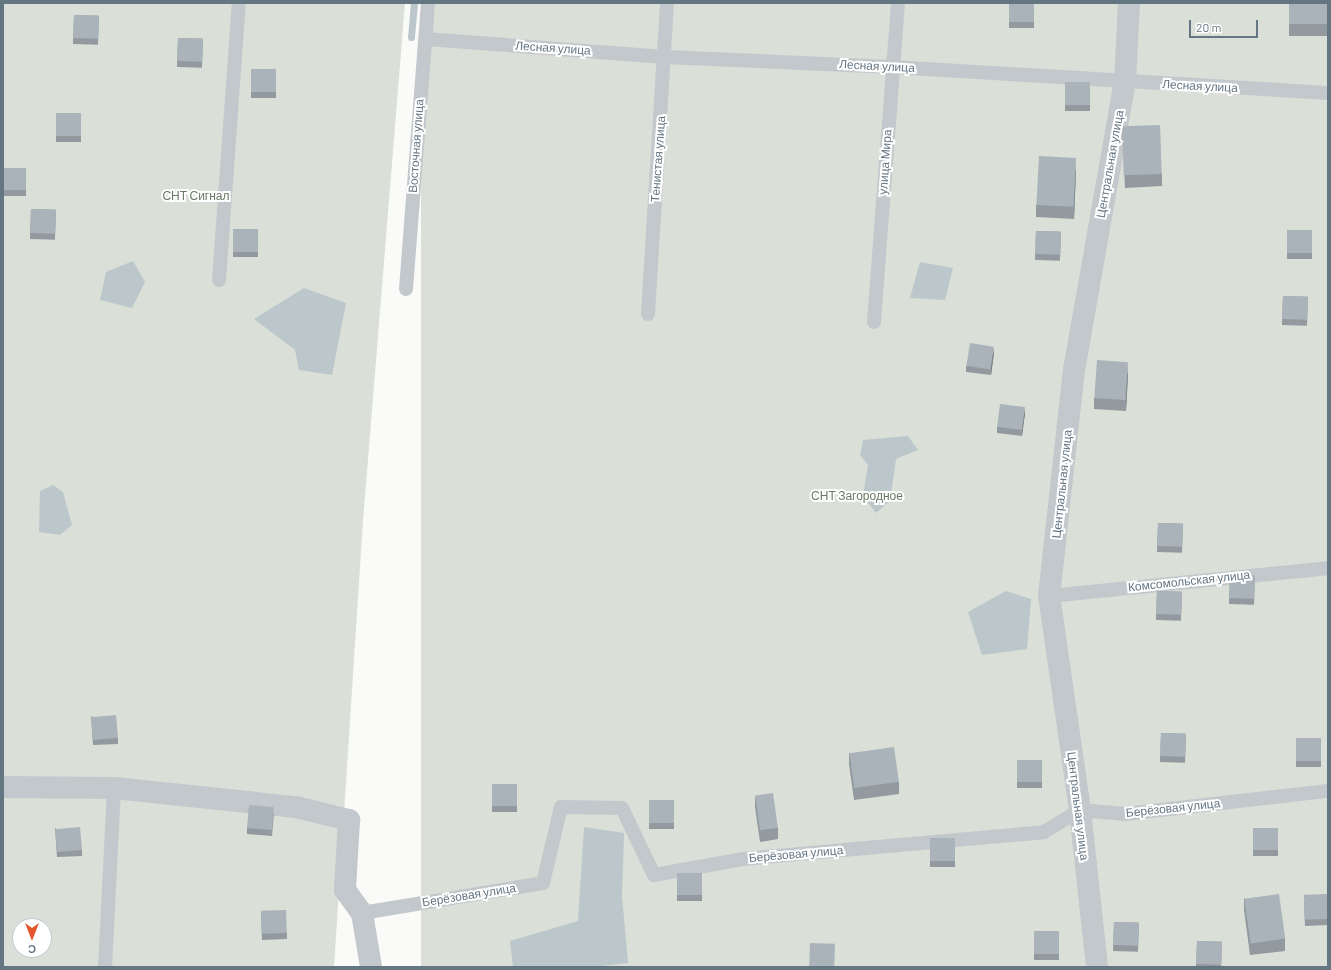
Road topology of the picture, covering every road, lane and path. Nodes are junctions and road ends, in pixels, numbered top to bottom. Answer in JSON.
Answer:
{"nodes":[{"id":1,"x":239,"y":3,"type":"edge"},
{"id":2,"x":428,"y":3,"type":"edge"},
{"id":3,"x":667,"y":3,"type":"edge"},
{"id":4,"x":898,"y":3,"type":"edge"},
{"id":5,"x":1129,"y":3,"type":"edge"},
{"id":6,"x":426,"y":39,"type":"junction"},
{"id":7,"x":665,"y":57,"type":"junction"},
{"id":8,"x":892,"y":67,"type":"junction"},
{"id":9,"x":1125,"y":82,"type":"junction"},
{"id":10,"x":1328,"y":93,"type":"edge"},
{"id":11,"x":219,"y":280,"type":"dead end"},
{"id":12,"x":406,"y":289,"type":"dead end"},
{"id":13,"x":648,"y":314,"type":"dead end"},
{"id":14,"x":874,"y":322,"type":"dead end"},
{"id":15,"x":1328,"y":568,"type":"edge"},
{"id":16,"x":1049,"y":596,"type":"junction"},
{"id":17,"x":3,"y":787,"type":"edge"},
{"id":18,"x":114,"y":788,"type":"junction"},
{"id":19,"x":1328,"y":791,"type":"edge"},
{"id":20,"x":1080,"y":810,"type":"junction"},
{"id":21,"x":362,"y":913,"type":"junction"},
{"id":22,"x":105,"y":967,"type":"edge"},
{"id":23,"x":371,"y":967,"type":"edge"},
{"id":24,"x":1097,"y":967,"type":"edge"}],
"edges":[{"from":1,"to":11,"type":"lane"},
{"from":2,"to":6,"type":"lane","name":"Восточная улица"},
{"from":3,"to":7,"type":"lane","name":"Тенистая улица"},
{"from":4,"to":8,"type":"lane","name":"улица Мира"},
{"from":5,"to":9,"type":"street","name":"Центральная улица"},
{"from":6,"to":7,"type":"lane","name":"Лесная улица"},
{"from":6,"to":12,"type":"lane","name":"Восточная улица"},
{"from":7,"to":8,"type":"lane","name":"Лесная улица"},
{"from":7,"to":13,"type":"lane","name":"Тенистая улица"},
{"from":8,"to":9,"type":"lane","name":"Лесная улица"},
{"from":8,"to":14,"type":"lane","name":"улица Мира"},
{"from":9,"to":10,"type":"lane","name":"Лесная улица"},
{"from":9,"to":16,"type":"street","name":"Центральная улица"},
{"from":15,"to":16,"type":"lane","name":"Комсомольская улица"},
{"from":16,"to":20,"type":"street","name":"Центральная улица"},
{"from":17,"to":18,"type":"street"},
{"from":18,"to":21,"type":"street"},
{"from":18,"to":22,"type":"lane"},
{"from":19,"to":20,"type":"lane","name":"Берёзовая улица"},
{"from":20,"to":21,"type":"lane","name":"Берёзовая улица"},
{"from":20,"to":24,"type":"street","name":"Центральная улица"},
{"from":21,"to":23,"type":"street"}]}
